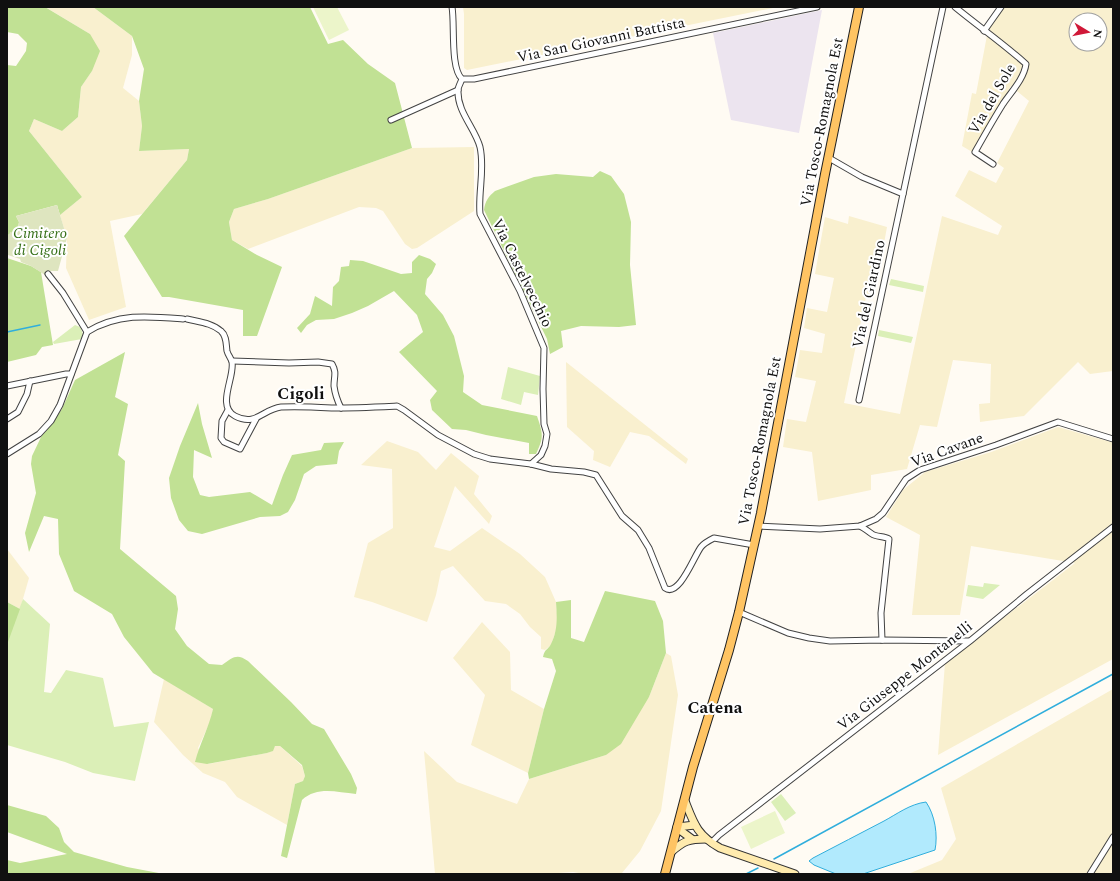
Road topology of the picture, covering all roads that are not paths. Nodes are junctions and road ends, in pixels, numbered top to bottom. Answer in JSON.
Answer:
{"nodes":[{"id":1,"x":452,"y":7,"type":"edge"},
{"id":2,"x":817,"y":7,"type":"edge"},
{"id":3,"x":859,"y":7,"type":"edge"},
{"id":4,"x":943,"y":7,"type":"edge"},
{"id":5,"x":955,"y":7,"type":"edge"},
{"id":6,"x":1002,"y":7,"type":"edge"},
{"id":7,"x":984,"y":31,"type":"junction"},
{"id":8,"x":462,"y":78,"type":"junction"},
{"id":9,"x":458,"y":90,"type":"junction"},
{"id":10,"x":391,"y":120,"type":"dead end"},
{"id":11,"x":829,"y":158,"type":"junction"},
{"id":12,"x":993,"y":164,"type":"dead end"},
{"id":13,"x":903,"y":194,"type":"junction"},
{"id":14,"x":48,"y":274,"type":"dead end"},
{"id":15,"x":87,"y":332,"type":"junction"},
{"id":16,"x":232,"y":361,"type":"junction"},
{"id":17,"x":71,"y":374,"type":"junction"},
{"id":18,"x":30,"y":381,"type":"junction"},
{"id":19,"x":7,"y":386,"type":"edge"},
{"id":20,"x":859,"y":400,"type":"dead end"},
{"id":21,"x":341,"y":408,"type":"junction"},
{"id":22,"x":228,"y":410,"type":"junction"},
{"id":23,"x":7,"y":419,"type":"edge"},
{"id":24,"x":256,"y":419,"type":"junction"},
{"id":25,"x":1113,"y":439,"type":"edge"},
{"id":26,"x":7,"y":454,"type":"edge"},
{"id":27,"x":531,"y":464,"type":"junction"},
{"id":28,"x":758,"y":526,"type":"junction"},
{"id":29,"x":860,"y":526,"type":"junction"},
{"id":30,"x":1113,"y":527,"type":"edge"},
{"id":31,"x":754,"y":545,"type":"junction"},
{"id":32,"x":739,"y":612,"type":"junction"},
{"id":33,"x":882,"y":640,"type":"junction"},
{"id":34,"x":970,"y":641,"type":"junction"},
{"id":35,"x":685,"y":801,"type":"junction"},
{"id":36,"x":694,"y":825,"type":"junction"},
{"id":37,"x":677,"y":827,"type":"junction"},
{"id":38,"x":1113,"y":836,"type":"edge"},
{"id":39,"x":692,"y":839,"type":"junction"},
{"id":40,"x":708,"y":841,"type":"junction"},
{"id":41,"x":671,"y":852,"type":"junction"},
{"id":42,"x":665,"y":874,"type":"edge"},
{"id":43,"x":796,"y":874,"type":"edge"},
{"id":44,"x":1090,"y":874,"type":"edge"}],
"edges":[{"from":1,"to":8,"type":"street"},
{"from":2,"to":8,"type":"street","name":"Via San Giovanni Battista"},
{"from":3,"to":11,"type":"main road","name":"Via Tosco-Romagnola Est"},
{"from":4,"to":13,"type":"street","name":"Via del Giardino"},
{"from":5,"to":7,"type":"street","name":"Via del Sole"},
{"from":6,"to":7,"type":"street"},
{"from":7,"to":12,"type":"street","name":"Via del Sole"},
{"from":8,"to":9,"type":"street","name":"Via Castelvecchio"},
{"from":9,"to":10,"type":"street"},
{"from":9,"to":27,"type":"street","name":"Via Castelvecchio"},
{"from":11,"to":13,"type":"street"},
{"from":11,"to":28,"type":"main road","name":"Via Tosco-Romagnola Est"},
{"from":13,"to":20,"type":"street","name":"Via del Giardino"},
{"from":14,"to":15,"type":"street"},
{"from":15,"to":16,"type":"street"},
{"from":15,"to":17,"type":"street"},
{"from":16,"to":21,"type":"street"},
{"from":16,"to":22,"type":"street"},
{"from":17,"to":18,"type":"street"},
{"from":17,"to":26,"type":"street"},
{"from":18,"to":19,"type":"street"},
{"from":18,"to":23,"type":"street"},
{"from":21,"to":24,"type":"street"},
{"from":21,"to":27,"type":"street"},
{"from":22,"to":24,"type":"street"},
{"from":22,"to":24,"type":"street"},
{"from":25,"to":29,"type":"street","name":"Via Cavane"},
{"from":27,"to":31,"type":"street"},
{"from":28,"to":29,"type":"street","name":"Via Cavane"},
{"from":28,"to":31,"type":"main road","name":"Via Tosco-Romagnola Est"},
{"from":29,"to":33,"type":"street"},
{"from":30,"to":34,"type":"street","name":"Via Giuseppe Montanelli"},
{"from":31,"to":32,"type":"main road","name":"Via Tosco-Romagnola Est"},
{"from":32,"to":33,"type":"street"},
{"from":32,"to":35,"type":"main road","name":"Via Tosco-Romagnola Est"},
{"from":33,"to":34,"type":"street"},
{"from":34,"to":40,"type":"street","name":"Via Giuseppe Montanelli"},
{"from":35,"to":36,"type":"main road"},
{"from":35,"to":37,"type":"main road","name":"Via Tosco-Romagnola Est"},
{"from":36,"to":37,"type":"main road"},
{"from":36,"to":40,"type":"main road"},
{"from":37,"to":39,"type":"main road"},
{"from":37,"to":41,"type":"main road","name":"Via Tosco-Romagnola Est"},
{"from":38,"to":44,"type":"street"},
{"from":39,"to":40,"type":"main road"},
{"from":39,"to":41,"type":"main road"},
{"from":40,"to":43,"type":"main road"},
{"from":41,"to":42,"type":"main road","name":"Via Tosco-Romagnola Est"}]}
